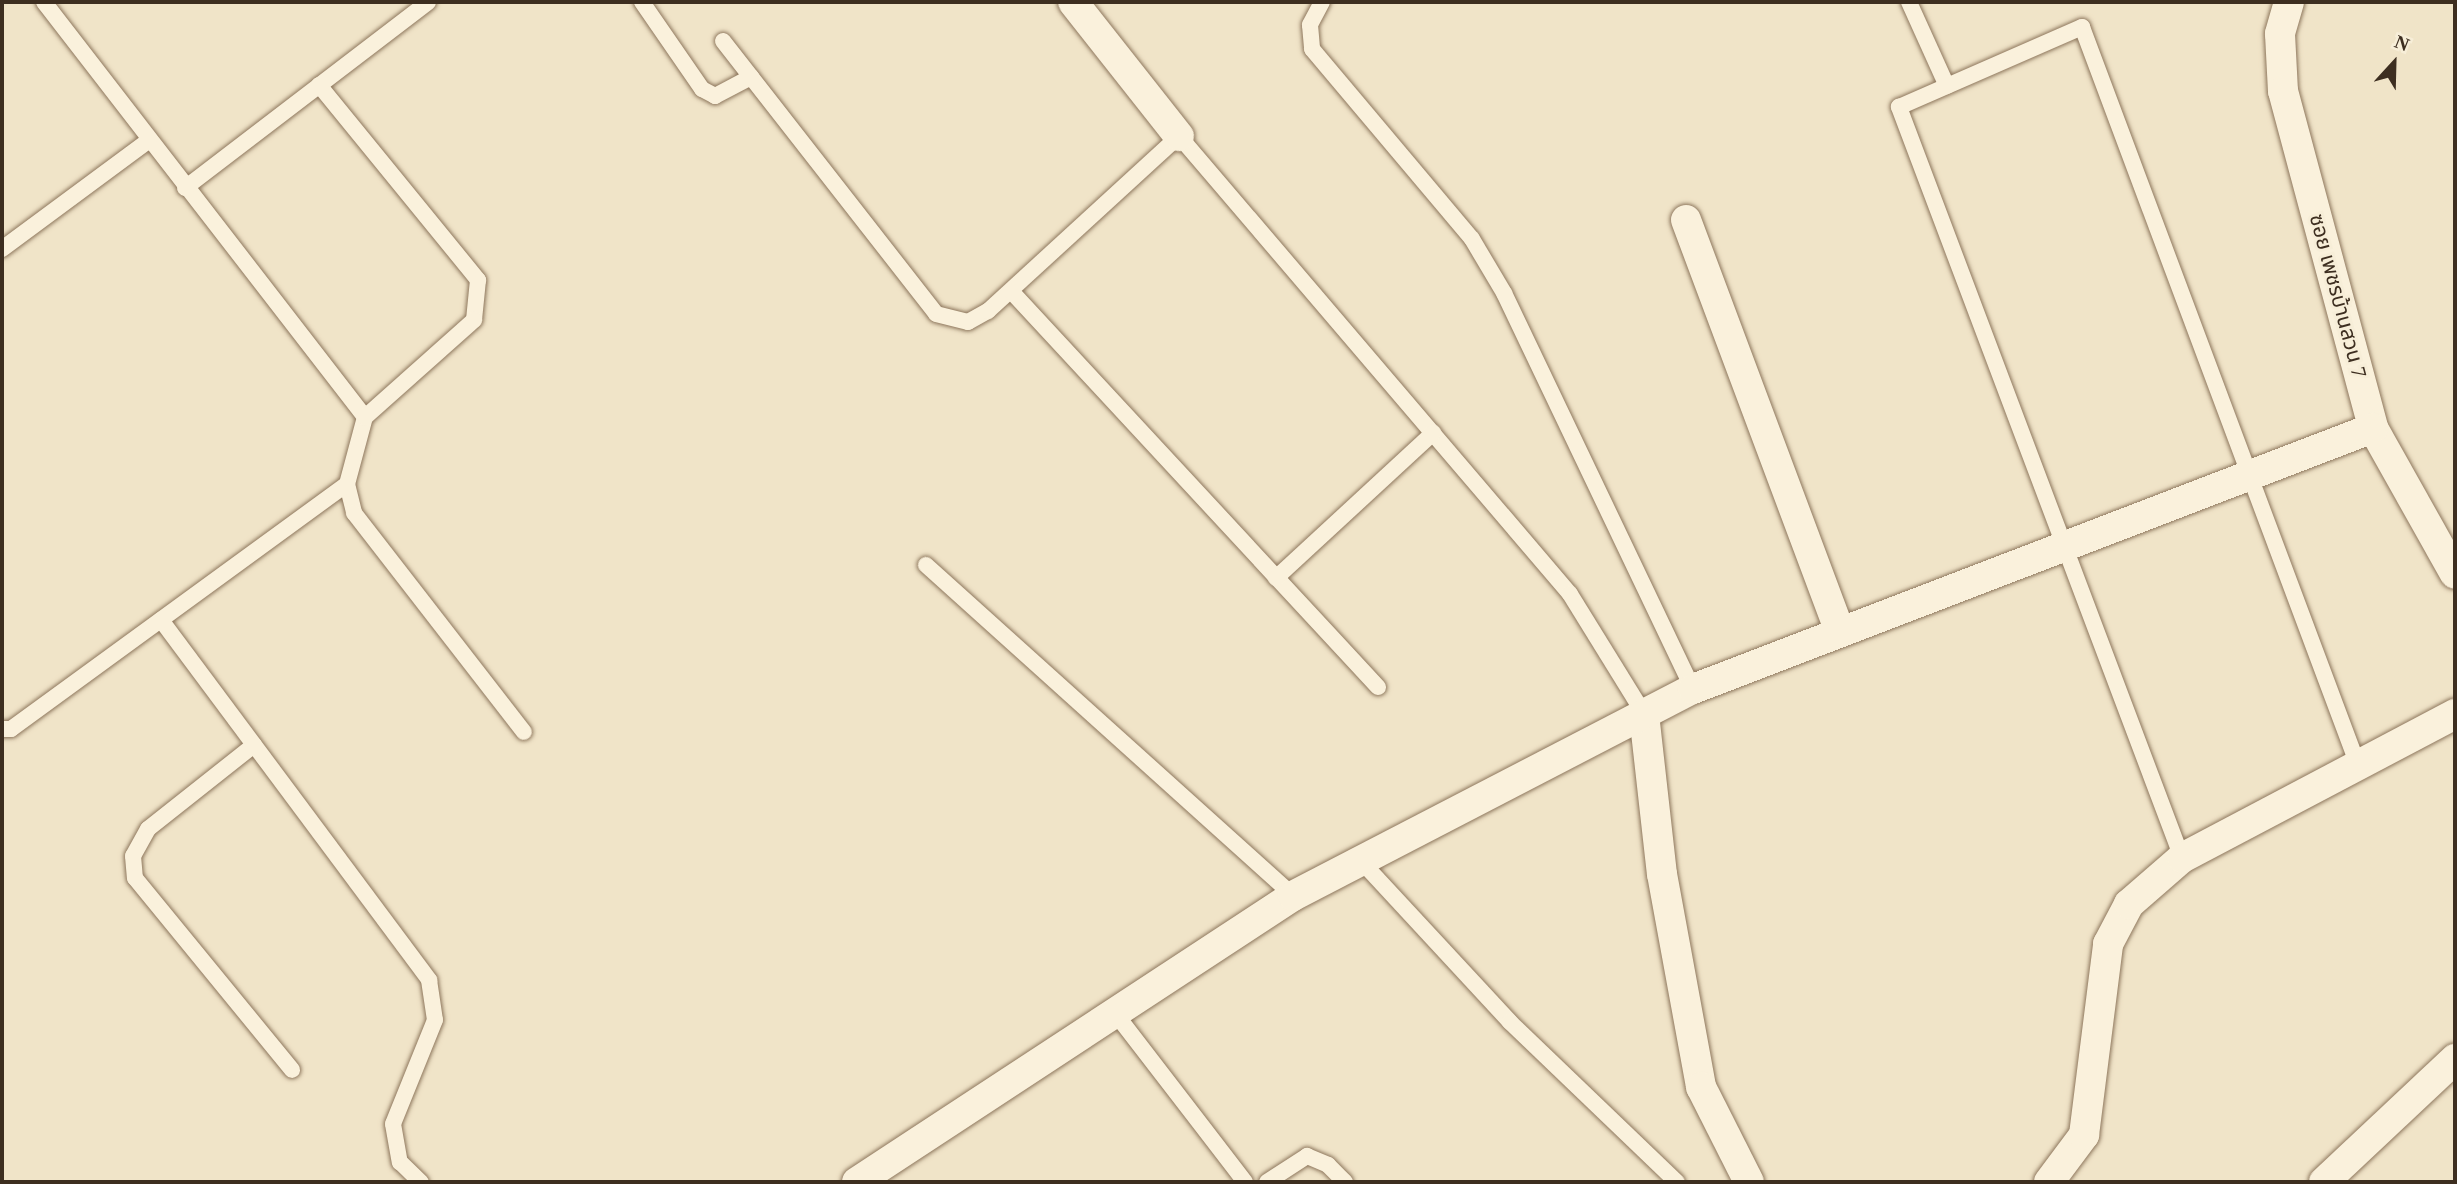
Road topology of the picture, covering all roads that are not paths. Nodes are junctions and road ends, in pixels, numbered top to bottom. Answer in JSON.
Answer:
{"nodes":[{"id":1,"x":43,"y":2,"type":"edge"},
{"id":2,"x":428,"y":2,"type":"edge"},
{"id":3,"x":642,"y":2,"type":"edge"},
{"id":4,"x":1073,"y":2,"type":"edge"},
{"id":5,"x":1322,"y":2,"type":"edge"},
{"id":6,"x":1909,"y":2,"type":"edge"},
{"id":7,"x":2289,"y":2,"type":"edge"},
{"id":8,"x":723,"y":41,"type":"dead end"},
{"id":9,"x":751,"y":77,"type":"junction"},
{"id":10,"x":320,"y":85,"type":"junction"},
{"id":11,"x":1947,"y":86,"type":"junction"},
{"id":12,"x":1179,"y":136,"type":"junction"},
{"id":13,"x":148,"y":141,"type":"junction"},
{"id":14,"x":185,"y":188,"type":"junction"},
{"id":15,"x":1686,"y":220,"type":"dead end"},
{"id":16,"x":2,"y":249,"type":"edge"},
{"id":17,"x":1011,"y":291,"type":"junction"},
{"id":18,"x":365,"y":417,"type":"junction"},
{"id":19,"x":2373,"y":428,"type":"junction"},
{"id":20,"x":1433,"y":433,"type":"junction"},
{"id":21,"x":2250,"y":476,"type":"junction"},
{"id":22,"x":347,"y":484,"type":"junction"},
{"id":23,"x":2064,"y":544,"type":"junction"},
{"id":24,"x":926,"y":565,"type":"dead end"},
{"id":25,"x":2455,"y":574,"type":"edge"},
{"id":26,"x":1276,"y":578,"type":"junction"},
{"id":27,"x":161,"y":620,"type":"junction"},
{"id":28,"x":1840,"y":632,"type":"junction"},
{"id":29,"x":1377,"y":687,"type":"dead end"},
{"id":30,"x":1693,"y":689,"type":"junction"},
{"id":31,"x":1644,"y":714,"type":"junction"},
{"id":32,"x":2455,"y":714,"type":"edge"},
{"id":33,"x":2,"y":729,"type":"edge"},
{"id":34,"x":524,"y":732,"type":"dead end"},
{"id":35,"x":254,"y":745,"type":"junction"},
{"id":36,"x":2358,"y":765,"type":"junction"},
{"id":37,"x":2182,"y":858,"type":"junction"},
{"id":38,"x":1361,"y":861,"type":"junction"},
{"id":39,"x":1293,"y":896,"type":"junction"},
{"id":40,"x":1115,"y":1013,"type":"junction"},
{"id":41,"x":2455,"y":1059,"type":"edge"},
{"id":42,"x":292,"y":1070,"type":"dead end"},
{"id":43,"x":421,"y":1182,"type":"edge"},
{"id":44,"x":857,"y":1182,"type":"edge"},
{"id":45,"x":1245,"y":1182,"type":"edge"},
{"id":46,"x":1267,"y":1182,"type":"edge"},
{"id":47,"x":1345,"y":1182,"type":"edge"},
{"id":48,"x":1676,"y":1182,"type":"edge"},
{"id":49,"x":1749,"y":1182,"type":"edge"},
{"id":50,"x":2049,"y":1182,"type":"edge"},
{"id":51,"x":2324,"y":1182,"type":"edge"}],
"edges":[{"from":1,"to":13,"type":"lane"},
{"from":2,"to":10,"type":"lane"},
{"from":3,"to":9,"type":"lane"},
{"from":4,"to":12,"type":"street"},
{"from":5,"to":30,"type":"lane"},
{"from":6,"to":11,"type":"lane"},
{"from":7,"to":19,"type":"street","name":"ซอย เพชรบ้านสวน 7"},
{"from":8,"to":9,"type":"lane"},
{"from":9,"to":17,"type":"lane"},
{"from":10,"to":14,"type":"lane"},
{"from":10,"to":18,"type":"lane"},
{"from":11,"to":21,"type":"lane"},
{"from":11,"to":23,"type":"lane"},
{"from":12,"to":17,"type":"lane"},
{"from":12,"to":20,"type":"lane"},
{"from":13,"to":14,"type":"lane"},
{"from":13,"to":16,"type":"lane"},
{"from":14,"to":18,"type":"lane"},
{"from":15,"to":28,"type":"street"},
{"from":17,"to":26,"type":"lane"},
{"from":18,"to":22,"type":"lane"},
{"from":19,"to":21,"type":"street"},
{"from":19,"to":25,"type":"street","name":"ซอย เพชรบ้านสวน 7"},
{"from":20,"to":26,"type":"lane"},
{"from":20,"to":31,"type":"lane"},
{"from":21,"to":23,"type":"street"},
{"from":21,"to":36,"type":"lane"},
{"from":22,"to":27,"type":"lane"},
{"from":22,"to":34,"type":"lane"},
{"from":23,"to":28,"type":"street"},
{"from":23,"to":37,"type":"lane"},
{"from":24,"to":39,"type":"lane"},
{"from":26,"to":29,"type":"lane"},
{"from":27,"to":33,"type":"lane"},
{"from":27,"to":35,"type":"lane"},
{"from":28,"to":30,"type":"street"},
{"from":30,"to":31,"type":"street"},
{"from":31,"to":38,"type":"street"},
{"from":31,"to":49,"type":"street"},
{"from":32,"to":36,"type":"street"},
{"from":35,"to":42,"type":"lane"},
{"from":35,"to":43,"type":"lane"},
{"from":36,"to":37,"type":"street"},
{"from":37,"to":50,"type":"street"},
{"from":38,"to":39,"type":"street"},
{"from":38,"to":48,"type":"lane"},
{"from":39,"to":40,"type":"street"},
{"from":40,"to":44,"type":"street"},
{"from":40,"to":45,"type":"lane"},
{"from":41,"to":51,"type":"street"},
{"from":46,"to":47,"type":"lane"}]}
